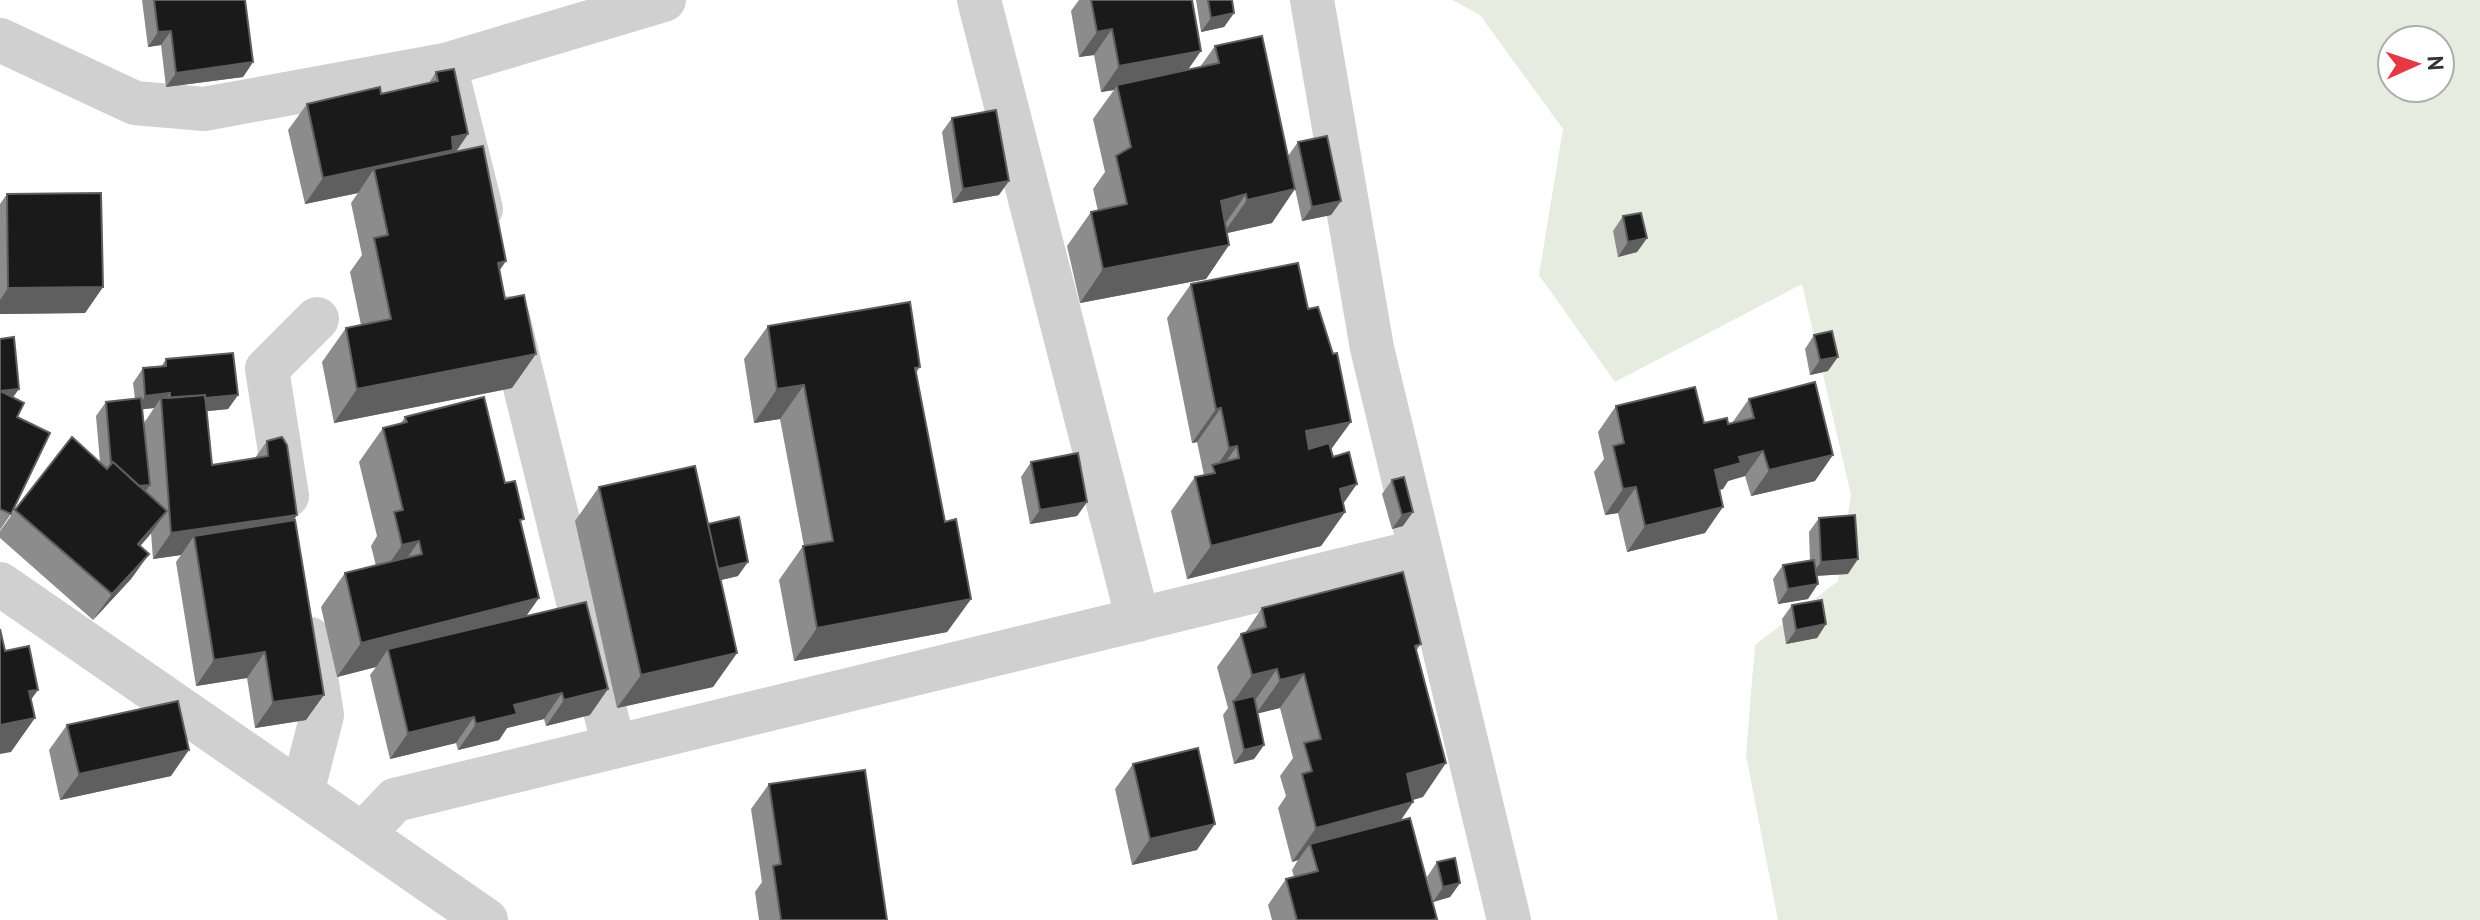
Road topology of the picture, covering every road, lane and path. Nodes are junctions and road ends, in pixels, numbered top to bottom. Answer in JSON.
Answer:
{"nodes":[{"id":1,"x":664,"y":0,"type":"edge"},
{"id":2,"x":979,"y":0,"type":"edge"},
{"id":3,"x":1312,"y":0,"type":"edge"},
{"id":4,"x":0,"y":40,"type":"edge"},
{"id":5,"x":445,"y":65,"type":"junction"},
{"id":6,"x":317,"y":319,"type":"dead end"},
{"id":7,"x":295,"y":542,"type":"edge"},
{"id":8,"x":1420,"y":551,"type":"junction"},
{"id":9,"x":0,"y":584,"type":"edge"},
{"id":10,"x":305,"y":605,"type":"edge"},
{"id":11,"x":1138,"y":620,"type":"junction"},
{"id":12,"x":614,"y":747,"type":"junction"},
{"id":13,"x":302,"y":793,"type":"junction"},
{"id":14,"x":363,"y":834,"type":"junction"},
{"id":15,"x":486,"y":920,"type":"edge"},
{"id":16,"x":1509,"y":920,"type":"edge"}],
"edges":[{"from":1,"to":5,"type":"street"},
{"from":2,"to":11,"type":"street"},
{"from":3,"to":8,"type":"street"},
{"from":4,"to":5,"type":"street"},
{"from":5,"to":12,"type":"street"},
{"from":6,"to":7,"type":"street"},
{"from":8,"to":11,"type":"street"},
{"from":8,"to":16,"type":"street"},
{"from":9,"to":13,"type":"street"},
{"from":10,"to":13,"type":"street"},
{"from":11,"to":12,"type":"street"},
{"from":12,"to":14,"type":"street"},
{"from":13,"to":14,"type":"street"},
{"from":14,"to":15,"type":"street"}]}
